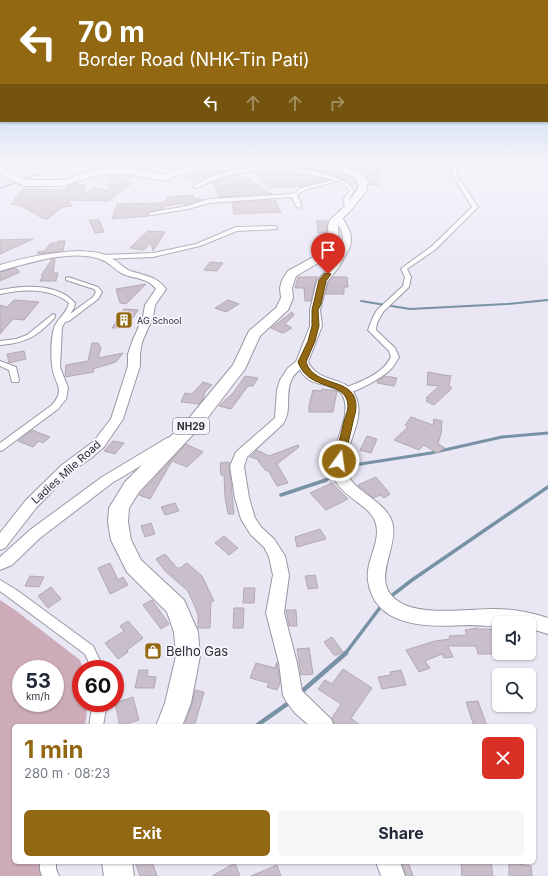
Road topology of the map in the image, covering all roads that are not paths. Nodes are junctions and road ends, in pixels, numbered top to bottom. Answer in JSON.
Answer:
{"nodes":[{"id":1,"x":195,"y":205,"type":"edge"},
{"id":2,"x":345,"y":205,"type":"edge"},
{"id":3,"x":350,"y":205,"type":"edge"},
{"id":4,"x":474,"y":205,"type":"edge"},
{"id":5,"x":151,"y":213,"type":"dead end"},
{"id":6,"x":343,"y":213,"type":"junction"},
{"id":7,"x":275,"y":228,"type":"dead end"},
{"id":8,"x":103,"y":257,"type":"junction"},
{"id":9,"x":0,"y":268,"type":"edge"},
{"id":10,"x":68,"y":279,"type":"dead end"},
{"id":11,"x":0,"y":292,"type":"edge"},
{"id":12,"x":53,"y":316,"type":"dead end"},
{"id":13,"x":58,"y":328,"type":"junction"},
{"id":14,"x":0,"y":344,"type":"edge"},
{"id":15,"x":302,"y":362,"type":"junction"},
{"id":16,"x":0,"y":363,"type":"edge"},
{"id":17,"x":15,"y":380,"type":"dead end"},
{"id":18,"x":346,"y":391,"type":"junction"},
{"id":19,"x":182,"y":435,"type":"junction"},
{"id":20,"x":0,"y":448,"type":"edge"},
{"id":21,"x":0,"y":544,"type":"edge"},
{"id":22,"x":0,"y":564,"type":"edge"},
{"id":23,"x":0,"y":585,"type":"edge"},
{"id":24,"x":548,"y":626,"type":"edge"},
{"id":25,"x":94,"y":660,"type":"edge"},
{"id":26,"x":98,"y":712,"type":"edge"},
{"id":27,"x":96,"y":724,"type":"edge"},
{"id":28,"x":170,"y":724,"type":"edge"},
{"id":29,"x":322,"y":724,"type":"edge"},
{"id":30,"x":48,"y":864,"type":"edge"},
{"id":31,"x":117,"y":864,"type":"edge"},
{"id":32,"x":389,"y":864,"type":"edge"},
{"id":33,"x":51,"y":876,"type":"edge"},
{"id":34,"x":119,"y":876,"type":"edge"},
{"id":35,"x":393,"y":876,"type":"edge"}],
"edges":[{"from":1,"to":5,"type":"street"},
{"from":2,"to":6,"type":"street"},
{"from":3,"to":6,"type":"highway","number":"NH29"},
{"from":4,"to":18,"type":"street"},
{"from":6,"to":15,"type":"main road"},
{"from":6,"to":19,"type":"highway","number":"NH29"},
{"from":7,"to":8,"type":"street"},
{"from":8,"to":9,"type":"street"},
{"from":8,"to":21,"type":"street","name":"Ladies Mile Road"},
{"from":10,"to":13,"type":"street"},
{"from":11,"to":13,"type":"street"},
{"from":12,"to":14,"type":"street"},
{"from":13,"to":20,"type":"street"},
{"from":15,"to":18,"type":"main road"},
{"from":15,"to":29,"type":"street"},
{"from":16,"to":17,"type":"street"},
{"from":18,"to":24,"type":"main road"},
{"from":19,"to":22,"type":"street"},
{"from":19,"to":28,"type":"highway","number":"NH29"},
{"from":23,"to":25,"type":"street"},
{"from":26,"to":27,"type":"street"},
{"from":30,"to":33,"type":"street"},
{"from":31,"to":34,"type":"highway"},
{"from":32,"to":35,"type":"street"}]}
